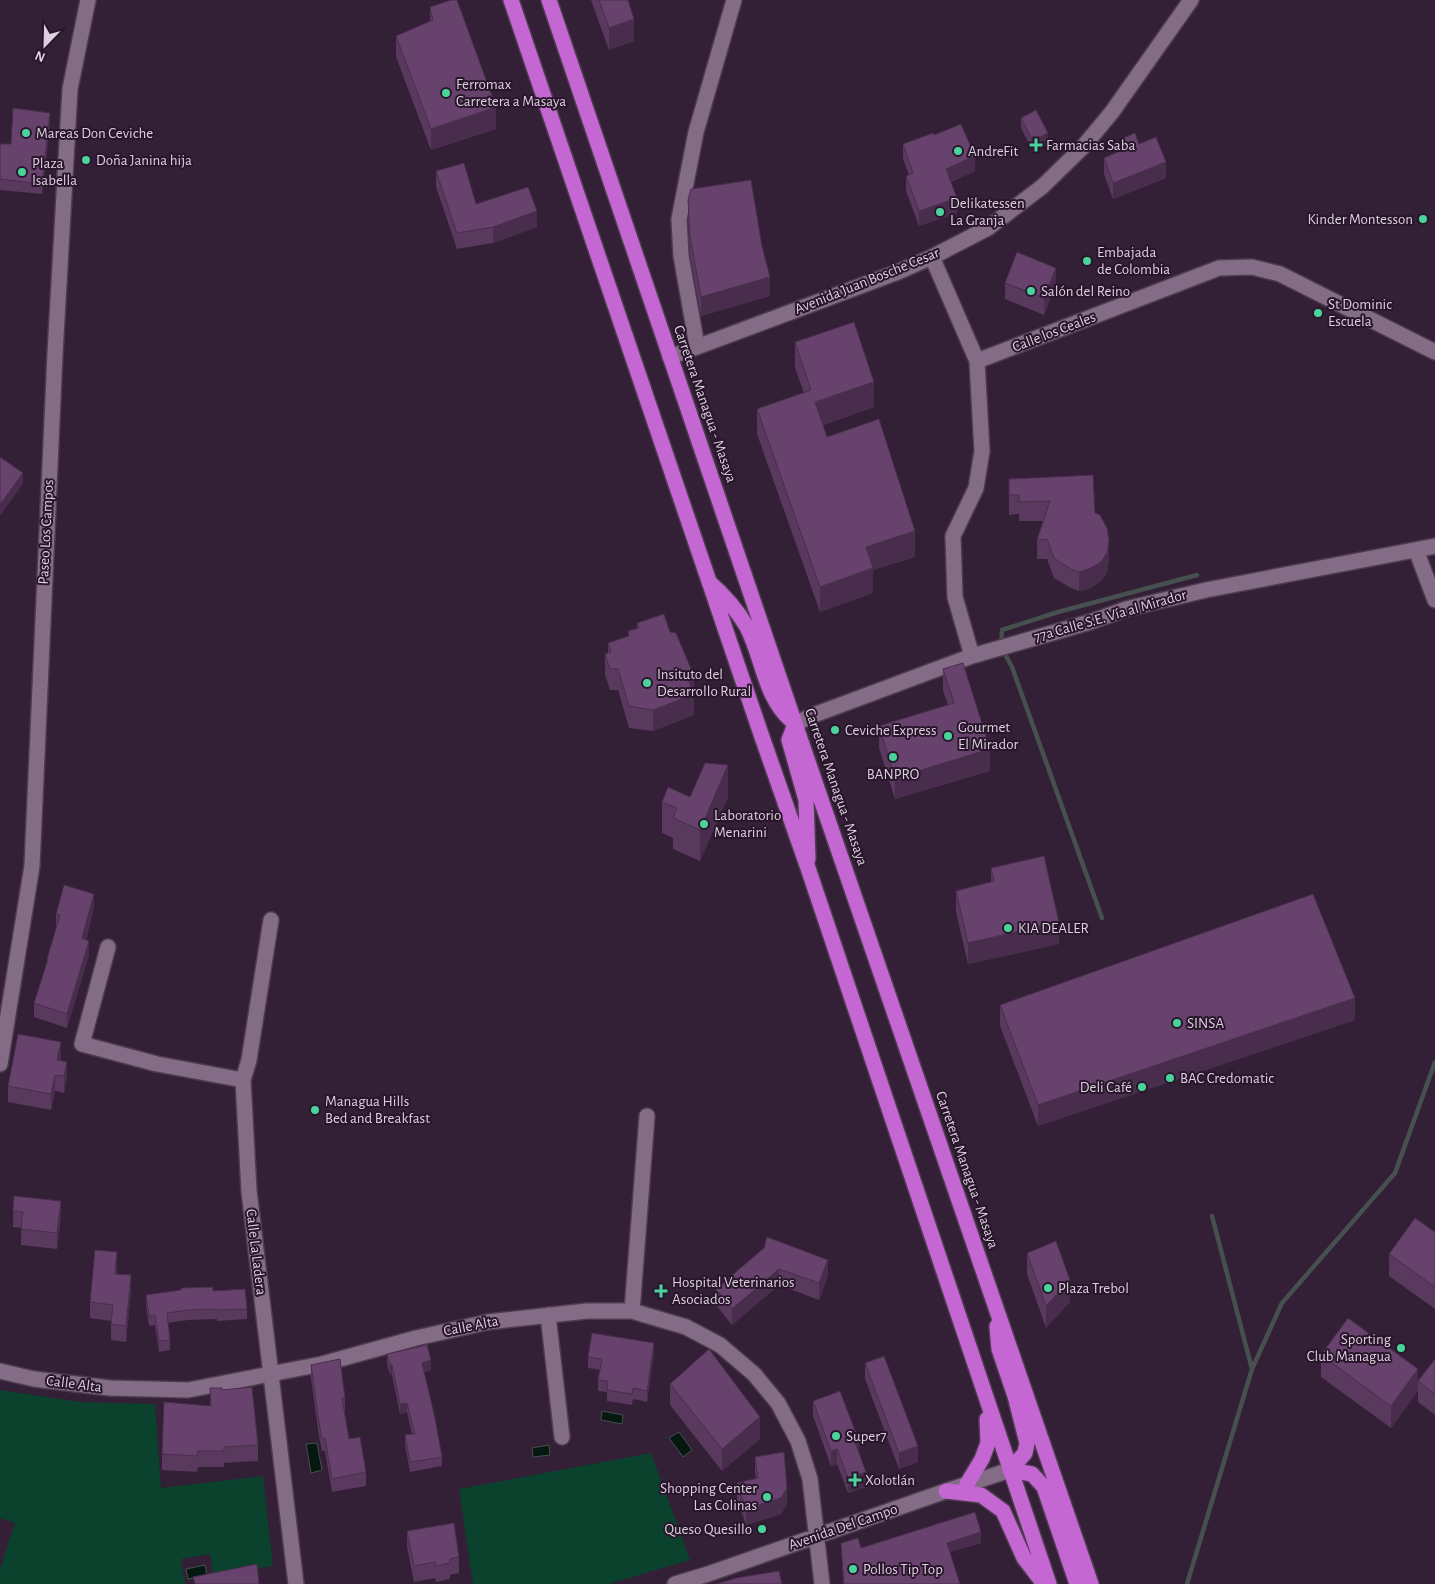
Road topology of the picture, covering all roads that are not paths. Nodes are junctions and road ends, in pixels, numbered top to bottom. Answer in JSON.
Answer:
{"nodes":[{"id":1,"x":88,"y":0,"type":"edge"},
{"id":2,"x":511,"y":0,"type":"edge"},
{"id":3,"x":549,"y":0,"type":"edge"},
{"id":4,"x":734,"y":0,"type":"edge"},
{"id":5,"x":1191,"y":0,"type":"edge"},
{"id":6,"x":932,"y":257,"type":"junction"},
{"id":7,"x":697,"y":346,"type":"junction"},
{"id":8,"x":1435,"y":352,"type":"edge"},
{"id":9,"x":670,"y":356,"type":"junction"},
{"id":10,"x":977,"y":361,"type":"junction"},
{"id":11,"x":1435,"y":546,"type":"edge"},
{"id":12,"x":1416,"y":550,"type":"junction"},
{"id":13,"x":709,"y":582,"type":"junction"},
{"id":14,"x":1435,"y":600,"type":"edge"},
{"id":15,"x":972,"y":656,"type":"junction"},
{"id":16,"x":795,"y":724,"type":"junction"},
{"id":17,"x":808,"y":871,"type":"junction"},
{"id":18,"x":271,"y":920,"type":"dead end"},
{"id":19,"x":108,"y":947,"type":"dead end"},
{"id":20,"x":0,"y":1064,"type":"edge"},
{"id":21,"x":244,"y":1080,"type":"junction"},
{"id":22,"x":647,"y":1116,"type":"dead end"},
{"id":23,"x":996,"y":1305,"type":"junction"},
{"id":24,"x":632,"y":1311,"type":"junction"},
{"id":25,"x":548,"y":1315,"type":"junction"},
{"id":26,"x":0,"y":1371,"type":"edge"},
{"id":27,"x":272,"y":1373,"type":"junction"},
{"id":28,"x":986,"y":1402,"type":"junction"},
{"id":29,"x":562,"y":1437,"type":"dead end"},
{"id":30,"x":1010,"y":1470,"type":"junction"},
{"id":31,"x":967,"y":1484,"type":"junction"},
{"id":32,"x":946,"y":1491,"type":"junction"},
{"id":33,"x":816,"y":1537,"type":"junction"},
{"id":34,"x":296,"y":1584,"type":"edge"},
{"id":35,"x":675,"y":1584,"type":"edge"},
{"id":36,"x":822,"y":1584,"type":"edge"},
{"id":37,"x":1044,"y":1584,"type":"edge"},
{"id":38,"x":1049,"y":1584,"type":"edge"},
{"id":39,"x":1077,"y":1584,"type":"edge"},
{"id":40,"x":1091,"y":1584,"type":"edge"}],
"edges":[{"from":1,"to":20,"type":"street","name":"Paseo Los Campos"},
{"from":2,"to":13,"type":"highway"},
{"from":3,"to":9,"type":"highway","name":"Carretera Managua - Masaya"},
{"from":4,"to":7,"type":"street"},
{"from":5,"to":6,"type":"street","name":"Avenida Juan Bosche Cesar"},
{"from":6,"to":7,"type":"street","name":"Avenida Juan Bosche Cesar"},
{"from":6,"to":10,"type":"street"},
{"from":7,"to":9,"type":"street","name":"Avenida Juan Bosche Cesar"},
{"from":8,"to":10,"type":"street","name":"Calle los Ceales"},
{"from":9,"to":16,"type":"highway","name":"Carretera Managua - Masaya"},
{"from":10,"to":15,"type":"street"},
{"from":11,"to":12,"type":"street","name":"77a Calle S.E. Vía al Mirador"},
{"from":12,"to":14,"type":"street"},
{"from":12,"to":15,"type":"street","name":"77a Calle S.E. Vía al Mirador"},
{"from":13,"to":16,"type":"highway"},
{"from":13,"to":17,"type":"highway"},
{"from":15,"to":16,"type":"street","name":"77a Calle S.E. Vía al Mirador"},
{"from":16,"to":17,"type":"highway"},
{"from":16,"to":23,"type":"highway","name":"Carretera Managua - Masaya"},
{"from":17,"to":28,"type":"highway"},
{"from":18,"to":21,"type":"street","name":"Calle La Ladera"},
{"from":19,"to":21,"type":"street"},
{"from":21,"to":27,"type":"street","name":"Calle La Ladera"},
{"from":22,"to":24,"type":"street"},
{"from":23,"to":30,"type":"highway"},
{"from":23,"to":40,"type":"highway","name":"Carretera Managua - Masaya"},
{"from":24,"to":25,"type":"street","name":"Calle Alta"},
{"from":24,"to":33,"type":"street","name":"Calle Alta"},
{"from":25,"to":27,"type":"street","name":"Calle Alta"},
{"from":25,"to":29,"type":"street"},
{"from":26,"to":27,"type":"street","name":"Calle Alta"},
{"from":27,"to":34,"type":"street","name":"Calle La Ladera"},
{"from":28,"to":30,"type":"highway"},
{"from":28,"to":31,"type":"highway"},
{"from":30,"to":31,"type":"street","name":"Avenida Del Campo"},
{"from":30,"to":38,"type":"highway"},
{"from":30,"to":39,"type":"highway"},
{"from":31,"to":32,"type":"street","name":"Avenida Del Campo"},
{"from":32,"to":33,"type":"street","name":"Avenida Del Campo"},
{"from":32,"to":37,"type":"highway"},
{"from":33,"to":35,"type":"street","name":"Avenida Del Campo"},
{"from":33,"to":36,"type":"street","name":"Calle Alta"}]}
